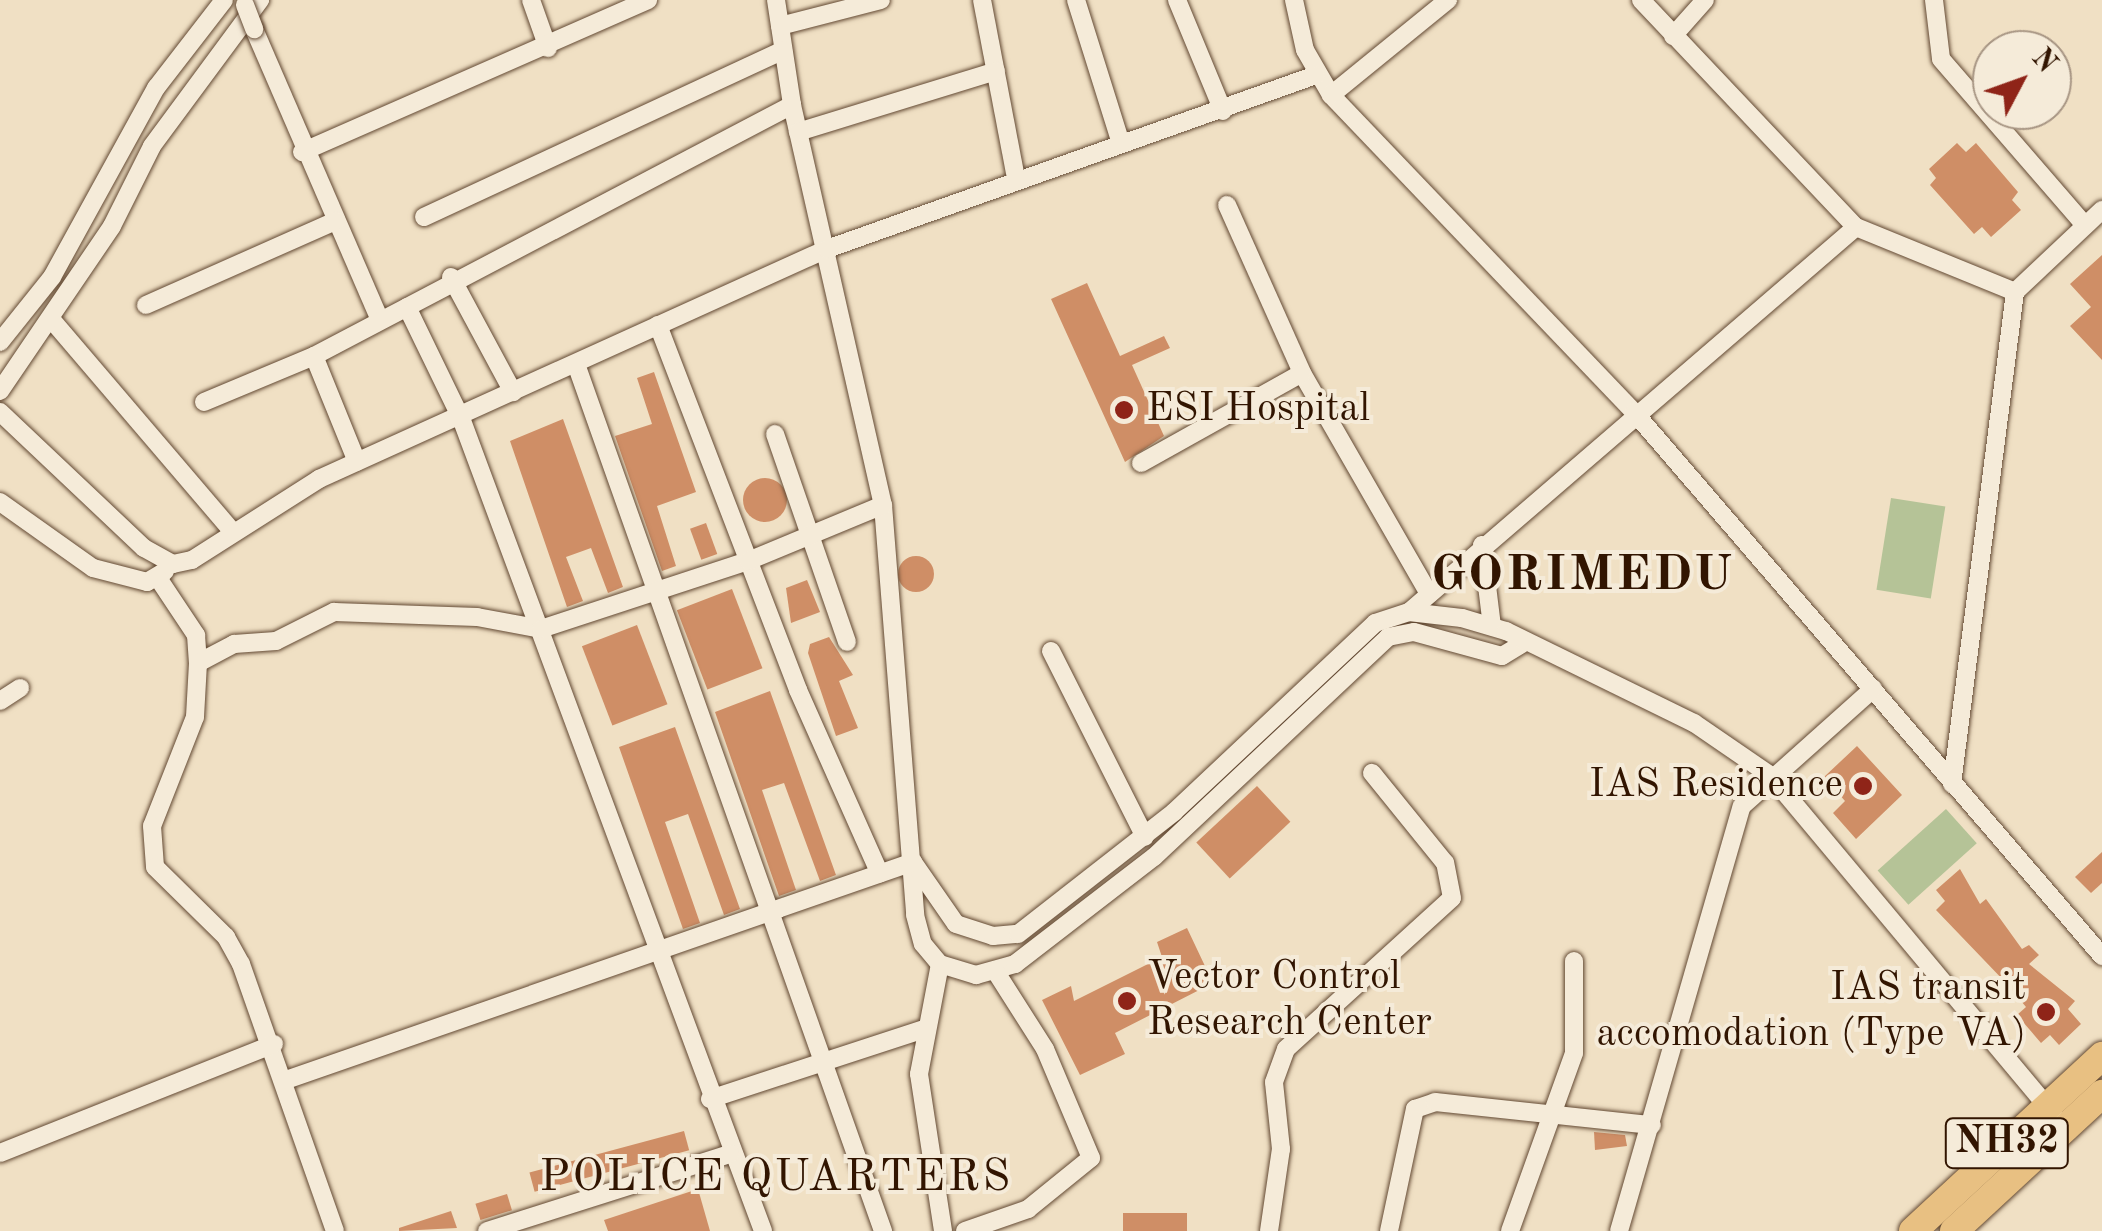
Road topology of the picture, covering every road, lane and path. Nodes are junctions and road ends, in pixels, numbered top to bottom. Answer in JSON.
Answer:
{"nodes":[{"id":1,"x":224,"y":0,"type":"edge"},
{"id":2,"x":531,"y":0,"type":"edge"},
{"id":3,"x":648,"y":0,"type":"edge"},
{"id":4,"x":776,"y":0,"type":"edge"},
{"id":5,"x":881,"y":0,"type":"edge"},
{"id":6,"x":982,"y":0,"type":"edge"},
{"id":7,"x":1076,"y":0,"type":"edge"},
{"id":8,"x":1178,"y":0,"type":"edge"},
{"id":9,"x":1294,"y":0,"type":"edge"},
{"id":10,"x":1448,"y":0,"type":"edge"},
{"id":11,"x":1641,"y":0,"type":"edge"},
{"id":12,"x":1706,"y":0,"type":"edge"},
{"id":13,"x":1934,"y":0,"type":"edge"},
{"id":14,"x":249,"y":2,"type":"edge"},
{"id":15,"x":780,"y":26,"type":"junction"},
{"id":16,"x":1673,"y":36,"type":"junction"},
{"id":17,"x":548,"y":48,"type":"junction"},
{"id":18,"x":783,"y":50,"type":"junction"},
{"id":19,"x":996,"y":71,"type":"junction"},
{"id":20,"x":1316,"y":75,"type":"junction"},
{"id":21,"x":1331,"y":94,"type":"junction"},
{"id":22,"x":792,"y":105,"type":"junction"},
{"id":23,"x":1223,"y":111,"type":"junction"},
{"id":24,"x":798,"y":132,"type":"junction"},
{"id":25,"x":1120,"y":140,"type":"junction"},
{"id":26,"x":302,"y":152,"type":"junction"},
{"id":27,"x":1016,"y":180,"type":"junction"},
{"id":28,"x":1227,"y":205,"type":"dead end"},
{"id":29,"x":2102,"y":210,"type":"edge"},
{"id":30,"x":424,"y":217,"type":"dead end"},
{"id":31,"x":336,"y":221,"type":"junction"},
{"id":32,"x":2085,"y":225,"type":"junction"},
{"id":33,"x":1856,"y":226,"type":"junction"},
{"id":34,"x":827,"y":249,"type":"junction"},
{"id":35,"x":451,"y":277,"type":"junction"},
{"id":36,"x":2015,"y":292,"type":"junction"},
{"id":37,"x":146,"y":305,"type":"dead end"},
{"id":38,"x":407,"y":306,"type":"junction"},
{"id":39,"x":380,"y":318,"type":"junction"},
{"id":40,"x":52,"y":319,"type":"junction"},
{"id":41,"x":658,"y":325,"type":"junction"},
{"id":42,"x":0,"y":342,"type":"edge"},
{"id":43,"x":314,"y":356,"type":"junction"},
{"id":44,"x":576,"y":364,"type":"junction"},
{"id":45,"x":1302,"y":373,"type":"junction"},
{"id":46,"x":0,"y":390,"type":"edge"},
{"id":47,"x":513,"y":392,"type":"junction"},
{"id":48,"x":204,"y":402,"type":"dead end"},
{"id":49,"x":0,"y":412,"type":"edge"},
{"id":50,"x":1634,"y":412,"type":"junction"},
{"id":51,"x":461,"y":418,"type":"junction"},
{"id":52,"x":775,"y":434,"type":"dead end"},
{"id":53,"x":357,"y":462,"type":"junction"},
{"id":54,"x":1141,"y":463,"type":"dead end"},
{"id":55,"x":0,"y":502,"type":"edge"},
{"id":56,"x":882,"y":504,"type":"junction"},
{"id":57,"x":231,"y":530,"type":"junction"},
{"id":58,"x":814,"y":534,"type":"junction"},
{"id":59,"x":1482,"y":544,"type":"junction"},
{"id":60,"x":748,"y":561,"type":"junction"},
{"id":61,"x":173,"y":564,"type":"junction"},
{"id":62,"x":158,"y":578,"type":"junction"},
{"id":63,"x":652,"y":592,"type":"junction"},
{"id":64,"x":1429,"y":594,"type":"junction"},
{"id":65,"x":1410,"y":612,"type":"junction"},
{"id":66,"x":1492,"y":626,"type":"junction"},
{"id":67,"x":541,"y":630,"type":"junction"},
{"id":68,"x":847,"y":642,"type":"dead end"},
{"id":69,"x":1522,"y":644,"type":"junction"},
{"id":70,"x":1051,"y":651,"type":"dead end"},
{"id":71,"x":198,"y":663,"type":"junction"},
{"id":72,"x":20,"y":688,"type":"dead end"},
{"id":73,"x":1873,"y":689,"type":"junction"},
{"id":74,"x":0,"y":701,"type":"edge"},
{"id":75,"x":1372,"y":772,"type":"dead end"},
{"id":76,"x":1770,"y":776,"type":"junction"},
{"id":77,"x":1952,"y":784,"type":"junction"},
{"id":78,"x":1145,"y":837,"type":"junction"},
{"id":79,"x":912,"y":862,"type":"junction"},
{"id":80,"x":880,"y":874,"type":"junction"},
{"id":81,"x":767,"y":917,"type":"junction"},
{"id":82,"x":660,"y":954,"type":"junction"},
{"id":83,"x":2102,"y":956,"type":"edge"},
{"id":84,"x":1574,"y":961,"type":"dead end"},
{"id":85,"x":940,"y":964,"type":"junction"},
{"id":86,"x":996,"y":972,"type":"junction"},
{"id":87,"x":924,"y":1029,"type":"junction"},
{"id":88,"x":274,"y":1044,"type":"junction"},
{"id":89,"x":2102,"y":1056,"type":"edge"},
{"id":90,"x":818,"y":1060,"type":"junction"},
{"id":91,"x":286,"y":1080,"type":"junction"},
{"id":92,"x":2102,"y":1094,"type":"edge"},
{"id":93,"x":710,"y":1099,"type":"junction"},
{"id":94,"x":1556,"y":1114,"type":"junction"},
{"id":95,"x":2056,"y":1117,"type":"junction"},
{"id":96,"x":1652,"y":1126,"type":"junction"},
{"id":97,"x":0,"y":1153,"type":"edge"},
{"id":98,"x":730,"y":1154,"type":"junction"},
{"id":99,"x":1959,"y":1229,"type":"edge"},
{"id":100,"x":335,"y":1231,"type":"edge"},
{"id":101,"x":487,"y":1231,"type":"edge"},
{"id":102,"x":762,"y":1231,"type":"edge"},
{"id":103,"x":882,"y":1231,"type":"edge"},
{"id":104,"x":943,"y":1231,"type":"edge"},
{"id":105,"x":964,"y":1231,"type":"edge"},
{"id":106,"x":1270,"y":1231,"type":"edge"},
{"id":107,"x":1389,"y":1231,"type":"edge"},
{"id":108,"x":1510,"y":1231,"type":"edge"},
{"id":109,"x":1619,"y":1231,"type":"edge"},
{"id":110,"x":1912,"y":1231,"type":"edge"}],
"edges":[{"from":1,"to":42,"type":"street"},
{"from":2,"to":17,"type":"street"},
{"from":3,"to":17,"type":"street"},
{"from":4,"to":15,"type":"street"},
{"from":5,"to":15,"type":"street"},
{"from":6,"to":19,"type":"street"},
{"from":7,"to":25,"type":"street"},
{"from":8,"to":23,"type":"street"},
{"from":9,"to":20,"type":"street"},
{"from":10,"to":21,"type":"street"},
{"from":11,"to":16,"type":"street"},
{"from":12,"to":16,"type":"street"},
{"from":13,"to":32,"type":"street"},
{"from":14,"to":26,"type":"street","bridge":true},
{"from":14,"to":40,"type":"street"},
{"from":15,"to":18,"type":"street"},
{"from":16,"to":33,"type":"street"},
{"from":17,"to":26,"type":"street"},
{"from":18,"to":22,"type":"street"},
{"from":18,"to":30,"type":"street"},
{"from":19,"to":24,"type":"street"},
{"from":19,"to":27,"type":"street"},
{"from":20,"to":21,"type":"street"},
{"from":20,"to":23,"type":"street"},
{"from":21,"to":50,"type":"street"},
{"from":22,"to":24,"type":"street"},
{"from":22,"to":35,"type":"street"},
{"from":23,"to":25,"type":"street"},
{"from":24,"to":34,"type":"street"},
{"from":25,"to":27,"type":"street"},
{"from":26,"to":31,"type":"street"},
{"from":27,"to":34,"type":"street"},
{"from":28,"to":45,"type":"street"},
{"from":29,"to":32,"type":"street"},
{"from":31,"to":37,"type":"street"},
{"from":31,"to":39,"type":"street"},
{"from":32,"to":36,"type":"street"},
{"from":33,"to":36,"type":"street"},
{"from":33,"to":50,"type":"street"},
{"from":34,"to":41,"type":"street"},
{"from":34,"to":56,"type":"street"},
{"from":35,"to":38,"type":"street"},
{"from":35,"to":47,"type":"street"},
{"from":36,"to":77,"type":"street"},
{"from":38,"to":39,"type":"street"},
{"from":38,"to":51,"type":"street"},
{"from":39,"to":43,"type":"street"},
{"from":40,"to":46,"type":"street"},
{"from":40,"to":57,"type":"street"},
{"from":41,"to":44,"type":"street"},
{"from":41,"to":60,"type":"street"},
{"from":43,"to":48,"type":"street"},
{"from":43,"to":53,"type":"street"},
{"from":44,"to":47,"type":"street"},
{"from":44,"to":63,"type":"street"},
{"from":45,"to":54,"type":"street"},
{"from":45,"to":64,"type":"street"},
{"from":47,"to":51,"type":"street"},
{"from":49,"to":61,"type":"street"},
{"from":50,"to":59,"type":"street"},
{"from":50,"to":73,"type":"street"},
{"from":51,"to":53,"type":"street"},
{"from":51,"to":67,"type":"street"},
{"from":52,"to":58,"type":"street"},
{"from":53,"to":57,"type":"street"},
{"from":55,"to":62,"type":"street"},
{"from":56,"to":58,"type":"street"},
{"from":56,"to":79,"type":"street"},
{"from":57,"to":61,"type":"street"},
{"from":58,"to":60,"type":"street"},
{"from":58,"to":68,"type":"street"},
{"from":59,"to":64,"type":"street"},
{"from":59,"to":66,"type":"street"},
{"from":60,"to":63,"type":"street"},
{"from":60,"to":80,"type":"street"},
{"from":61,"to":62,"type":"street"},
{"from":62,"to":71,"type":"street"},
{"from":63,"to":67,"type":"street"},
{"from":63,"to":81,"type":"street"},
{"from":64,"to":65,"type":"street"},
{"from":65,"to":66,"type":"street"},
{"from":65,"to":78,"type":"street"},
{"from":66,"to":69,"type":"street"},
{"from":67,"to":71,"type":"street"},
{"from":67,"to":82,"type":"street"},
{"from":69,"to":76,"type":"street"},
{"from":69,"to":86,"type":"street"},
{"from":70,"to":78,"type":"street"},
{"from":71,"to":88,"type":"street"},
{"from":72,"to":74,"type":"street"},
{"from":73,"to":76,"type":"street"},
{"from":73,"to":77,"type":"street"},
{"from":75,"to":106,"type":"street"},
{"from":76,"to":95,"type":"street"},
{"from":76,"to":96,"type":"street"},
{"from":77,"to":83,"type":"street"},
{"from":78,"to":79,"type":"street"},
{"from":79,"to":80,"type":"street"},
{"from":79,"to":85,"type":"street"},
{"from":80,"to":81,"type":"street"},
{"from":81,"to":82,"type":"street"},
{"from":81,"to":90,"type":"street"},
{"from":82,"to":91,"type":"street"},
{"from":82,"to":93,"type":"street"},
{"from":84,"to":94,"type":"street"},
{"from":85,"to":86,"type":"street"},
{"from":85,"to":87,"type":"street"},
{"from":86,"to":105,"type":"street"},
{"from":87,"to":90,"type":"street"},
{"from":87,"to":104,"type":"street"},
{"from":88,"to":91,"type":"street"},
{"from":88,"to":97,"type":"street"},
{"from":89,"to":95,"type":"highway","number":"NH32"},
{"from":90,"to":93,"type":"street"},
{"from":90,"to":103,"type":"street"},
{"from":91,"to":100,"type":"street"},
{"from":92,"to":95,"type":"highway","number":"NH32"},
{"from":93,"to":98,"type":"street"},
{"from":94,"to":96,"type":"street"},
{"from":94,"to":107,"type":"street"},
{"from":94,"to":108,"type":"street"},
{"from":95,"to":99,"type":"highway","number":"NH32"},
{"from":95,"to":110,"type":"highway","number":"NH32"},
{"from":96,"to":109,"type":"street"},
{"from":98,"to":101,"type":"street"},
{"from":98,"to":102,"type":"street"}]}
